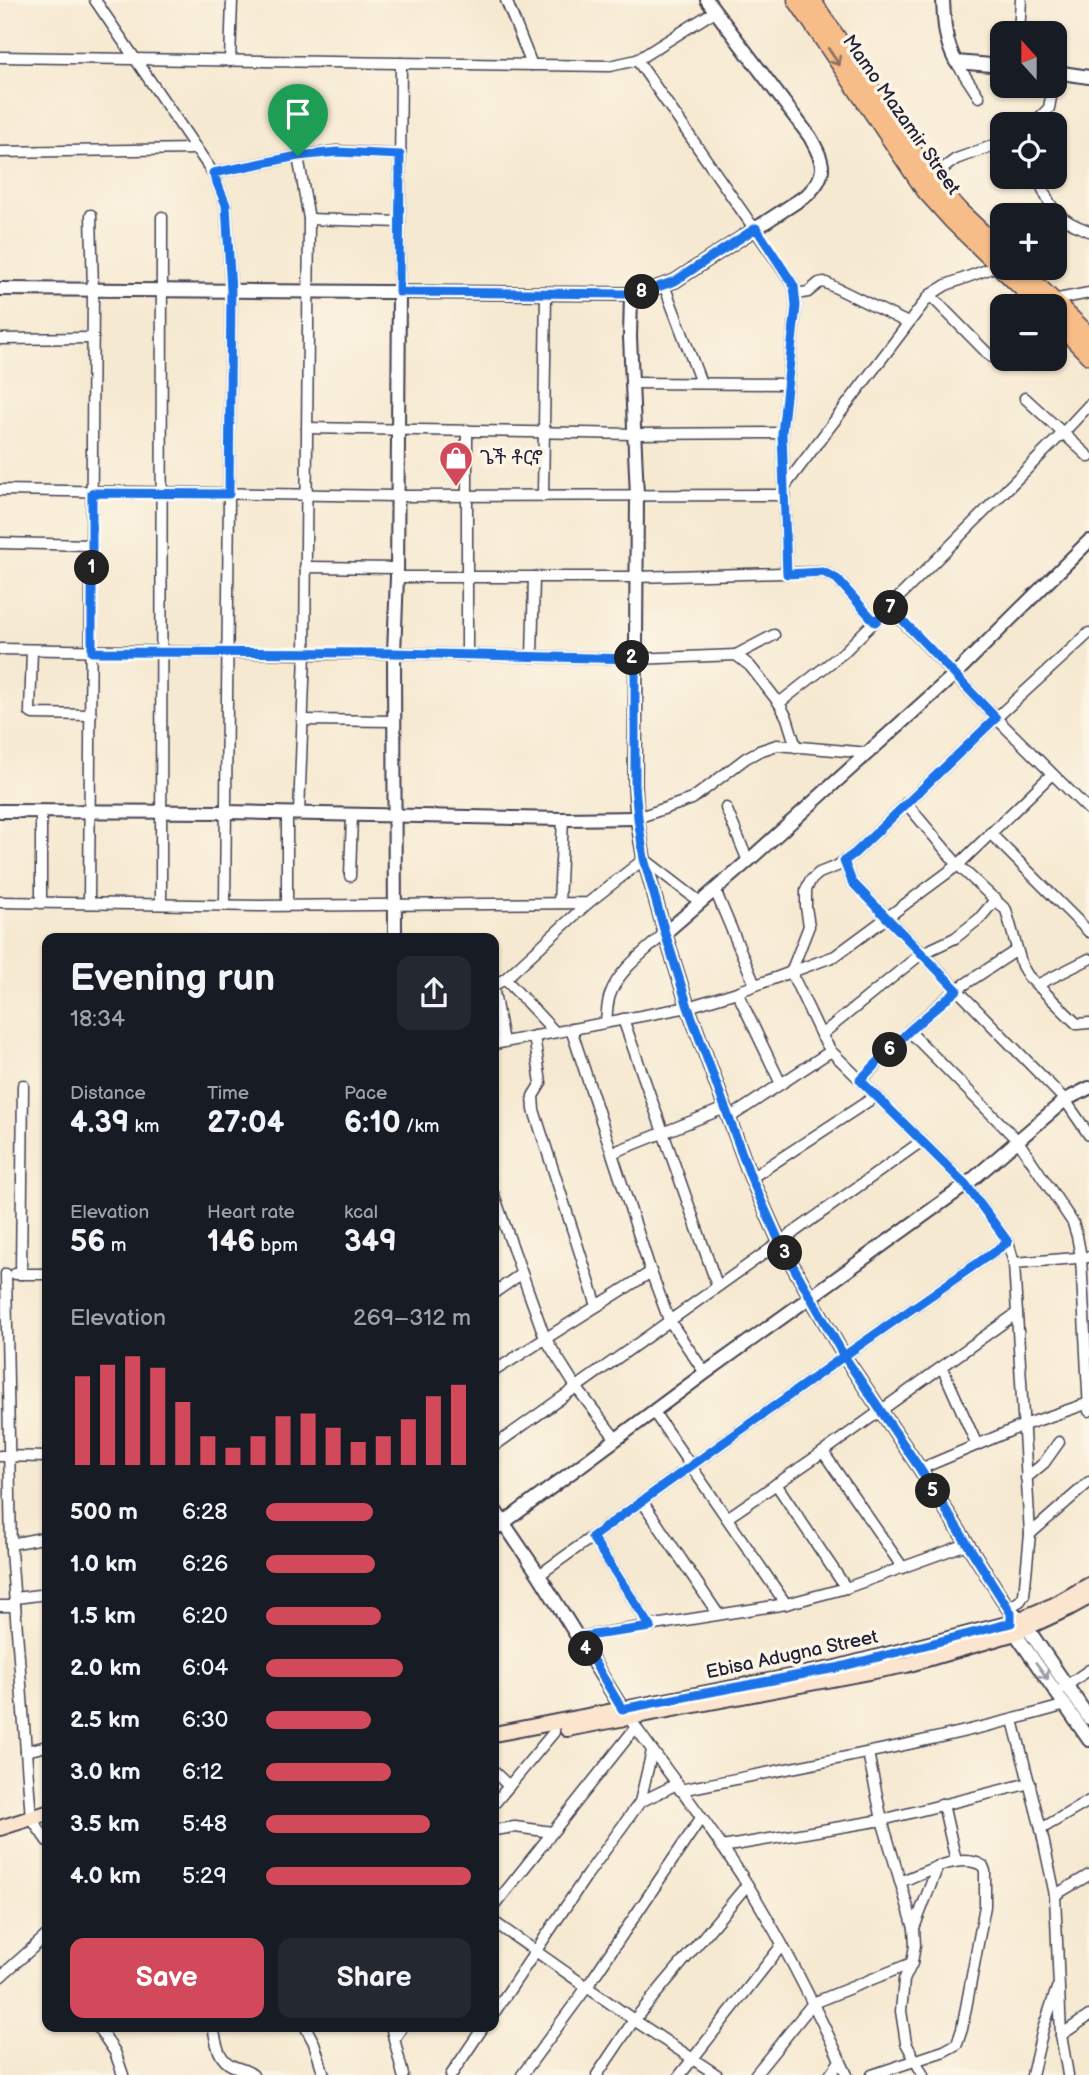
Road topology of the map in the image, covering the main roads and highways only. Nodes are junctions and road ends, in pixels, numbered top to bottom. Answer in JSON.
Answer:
{"nodes":[{"id":1,"x":796,"y":0,"type":"edge"},
{"id":2,"x":812,"y":0,"type":"edge"},
{"id":3,"x":990,"y":246,"type":"edge"},
{"id":4,"x":990,"y":251,"type":"edge"},
{"id":5,"x":1023,"y":280,"type":"edge"},
{"id":6,"x":1029,"y":280,"type":"edge"},
{"id":7,"x":1038,"y":294,"type":"edge"},
{"id":8,"x":1040,"y":294,"type":"edge"},
{"id":9,"x":1067,"y":318,"type":"edge"},
{"id":10,"x":1067,"y":333,"type":"edge"},
{"id":11,"x":1089,"y":335,"type":"edge"},
{"id":12,"x":1089,"y":356,"type":"edge"},
{"id":13,"x":1089,"y":1585,"type":"edge"},
{"id":14,"x":1089,"y":1597,"type":"edge"},
{"id":15,"x":1016,"y":1621,"type":"junction"},
{"id":16,"x":629,"y":1718,"type":"junction"},
{"id":17,"x":499,"y":1733,"type":"edge"},
{"id":18,"x":499,"y":1743,"type":"edge"},
{"id":19,"x":38,"y":1821,"type":"edge"},
{"id":20,"x":0,"y":1828,"type":"edge"},
{"id":21,"x":0,"y":1836,"type":"edge"}],
"edges":[{"from":1,"to":4,"type":"main road","name":"Mamo Mazamir Street","one_way":true},
{"from":2,"to":3,"type":"main road","name":"Mamo Mazamir Street"},
{"from":5,"to":7,"type":"main road","name":"Mamo Mazamir Street"},
{"from":6,"to":8,"type":"main road","name":"Mamo Mazamir Street"},
{"from":9,"to":11,"type":"main road","name":"Mamo Mazamir Street"},
{"from":10,"to":12,"type":"main road"},
{"from":13,"to":15,"type":"main road","name":"Ebisa Adugna Street"},
{"from":14,"to":15,"type":"main road","name":"Ebisa Adugna Street"},
{"from":15,"to":16,"type":"main road","name":"Ebisa Adugna Street"},
{"from":16,"to":17,"type":"main road","name":"Ebisa Adugna Street"},
{"from":16,"to":18,"type":"main road","name":"Ebisa Adugna Street"},
{"from":19,"to":20,"type":"main road"},
{"from":19,"to":21,"type":"main road"}]}
